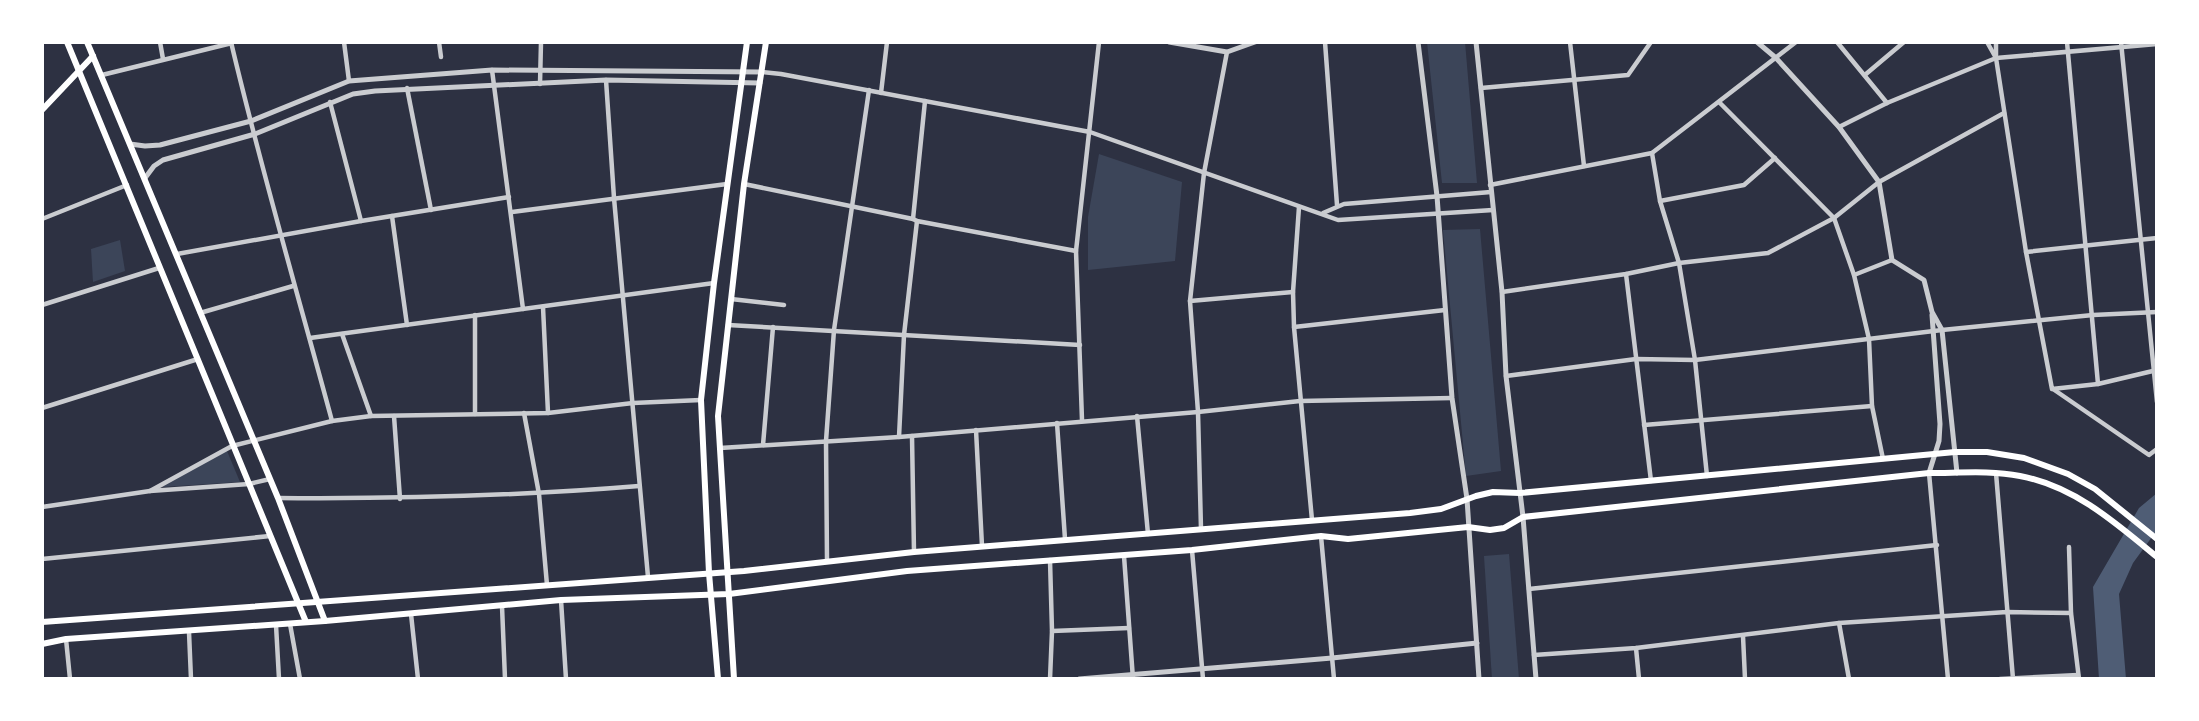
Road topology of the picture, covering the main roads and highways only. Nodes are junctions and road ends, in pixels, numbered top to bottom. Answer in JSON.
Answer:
{"nodes":[{"id":1,"x":67,"y":42,"type":"edge"},
{"id":2,"x":87,"y":42,"type":"edge"},
{"id":3,"x":747,"y":42,"type":"edge"},
{"id":4,"x":766,"y":42,"type":"edge"},
{"id":5,"x":93,"y":56,"type":"junction"},
{"id":6,"x":79,"y":70,"type":"junction"},
{"id":7,"x":42,"y":110,"type":"edge"},
{"id":8,"x":2157,"y":539,"type":"edge"},
{"id":9,"x":2157,"y":557,"type":"edge"},
{"id":10,"x":728,"y":572,"type":"junction"},
{"id":11,"x":709,"y":573,"type":"junction"},
{"id":12,"x":729,"y":594,"type":"junction"},
{"id":13,"x":710,"y":595,"type":"junction"},
{"id":14,"x":317,"y":601,"type":"junction"},
{"id":15,"x":299,"y":603,"type":"junction"},
{"id":16,"x":324,"y":621,"type":"junction"},
{"id":17,"x":42,"y":622,"type":"edge"},
{"id":18,"x":306,"y":622,"type":"junction"},
{"id":19,"x":42,"y":644,"type":"edge"},
{"id":20,"x":718,"y":679,"type":"edge"},
{"id":21,"x":734,"y":679,"type":"edge"}],
"edges":[{"from":1,"to":6,"type":"main road"},
{"from":2,"to":5,"type":"main road"},
{"from":3,"to":11,"type":"main road"},
{"from":4,"to":10,"type":"main road"},
{"from":5,"to":6,"type":"main road"},
{"from":5,"to":14,"type":"main road"},
{"from":6,"to":7,"type":"main road"},
{"from":6,"to":15,"type":"main road"},
{"from":8,"to":10,"type":"main road"},
{"from":9,"to":12,"type":"main road"},
{"from":10,"to":11,"type":"main road"},
{"from":10,"to":12,"type":"main road"},
{"from":11,"to":13,"type":"main road"},
{"from":11,"to":14,"type":"main road"},
{"from":12,"to":13,"type":"main road"},
{"from":12,"to":21,"type":"main road"},
{"from":13,"to":16,"type":"main road"},
{"from":13,"to":20,"type":"main road"},
{"from":14,"to":15,"type":"main road"},
{"from":14,"to":16,"type":"main road"},
{"from":15,"to":17,"type":"main road"},
{"from":15,"to":18,"type":"main road"},
{"from":16,"to":18,"type":"main road"},
{"from":18,"to":19,"type":"main road"}]}
